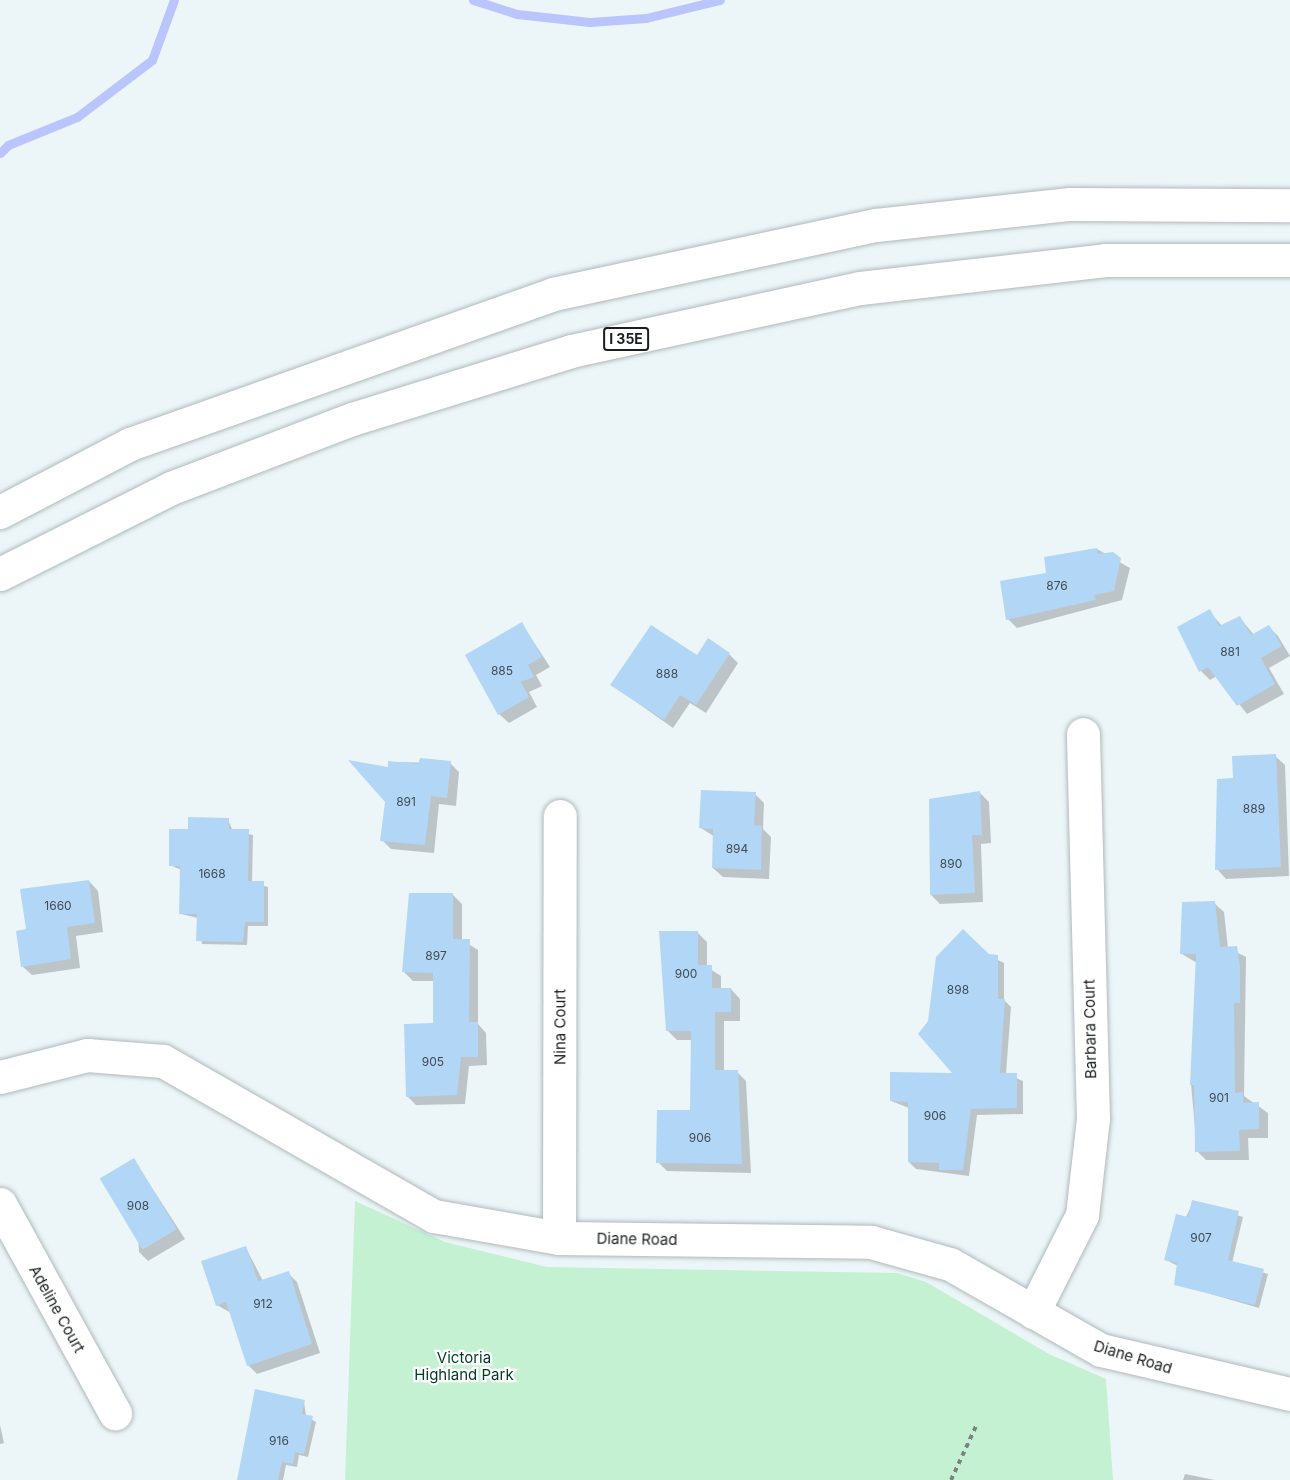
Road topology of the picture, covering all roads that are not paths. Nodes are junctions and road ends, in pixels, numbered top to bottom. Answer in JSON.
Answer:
{"nodes":[{"id":1,"x":1290,"y":205,"type":"edge"},
{"id":2,"x":1290,"y":260,"type":"edge"},
{"id":3,"x":0,"y":512,"type":"edge"},
{"id":4,"x":0,"y":574,"type":"edge"},
{"id":5,"x":1083,"y":734,"type":"dead end"},
{"id":6,"x":560,"y":816,"type":"dead end"},
{"id":7,"x":0,"y":1077,"type":"edge"},
{"id":8,"x":0,"y":1204,"type":"edge"},
{"id":9,"x":559,"y":1238,"type":"junction"},
{"id":10,"x":1033,"y":1312,"type":"junction"},
{"id":11,"x":1290,"y":1394,"type":"edge"},
{"id":12,"x":115,"y":1413,"type":"dead end"}],
"edges":[{"from":1,"to":3,"type":"main road"},
{"from":2,"to":4,"type":"main road","number":"I 35E"},
{"from":5,"to":10,"type":"main road","name":"Barbara Court"},
{"from":6,"to":9,"type":"main road","name":"Nina Court"},
{"from":7,"to":9,"type":"main road","name":"Diane Road"},
{"from":8,"to":12,"type":"main road","name":"Adeline Court"},
{"from":9,"to":10,"type":"main road","name":"Diane Road"},
{"from":10,"to":11,"type":"main road","name":"Diane Road"}]}
